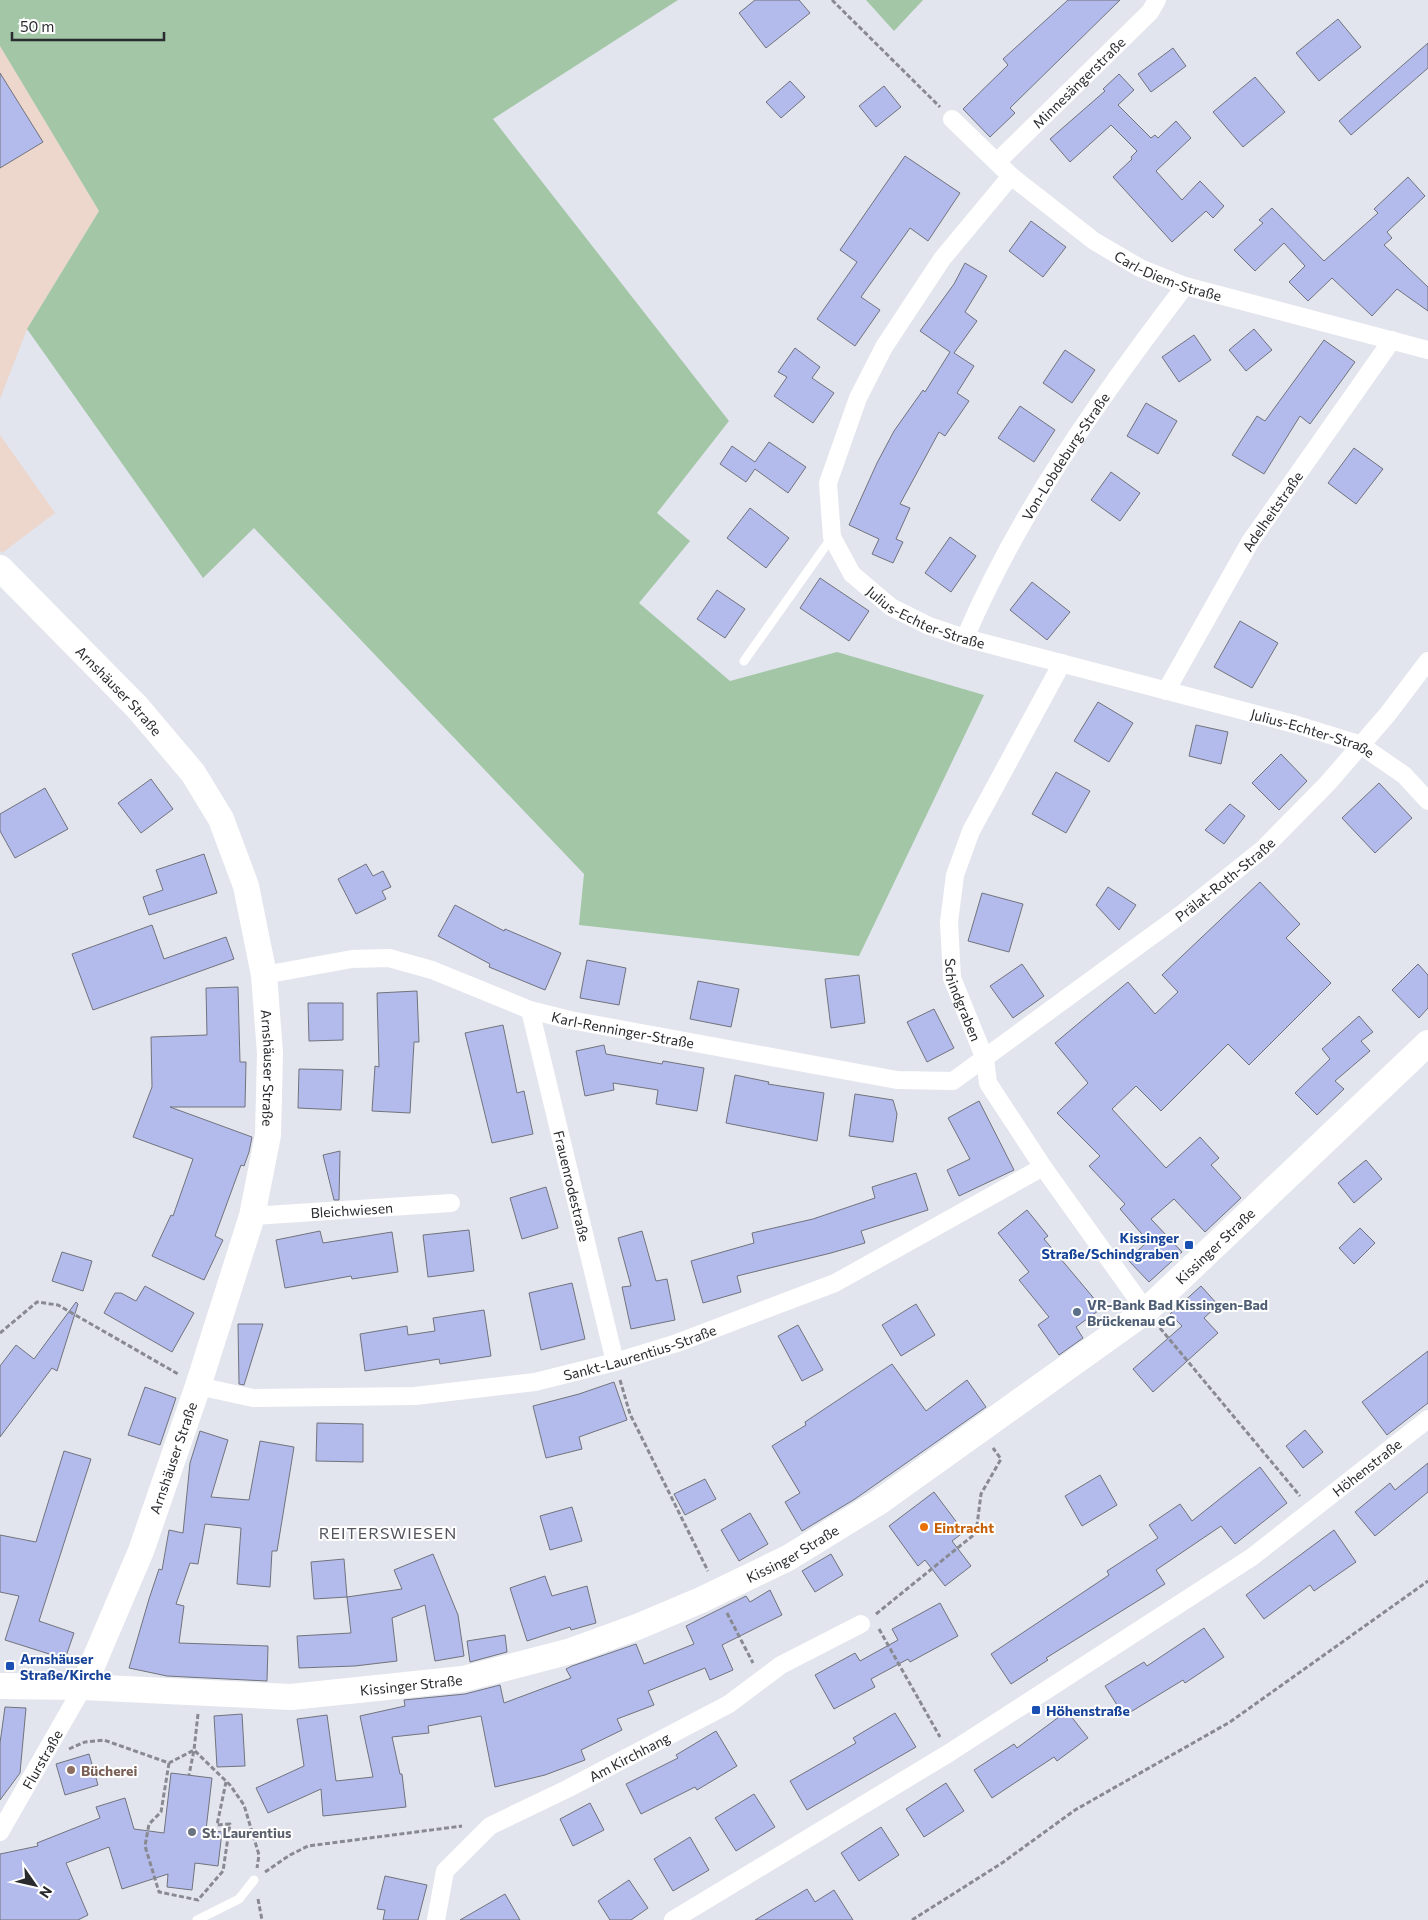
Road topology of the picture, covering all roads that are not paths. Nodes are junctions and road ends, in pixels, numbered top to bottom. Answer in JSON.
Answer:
{"nodes":[{"id":1,"x":1157,"y":0,"type":"edge"},
{"id":2,"x":952,"y":119,"type":"road end"},
{"id":3,"x":997,"y":162,"type":"junction"},
{"id":4,"x":1011,"y":176,"type":"junction"},
{"id":5,"x":1184,"y":286,"type":"junction"},
{"id":6,"x":1392,"y":340,"type":"junction"},
{"id":7,"x":1428,"y":350,"type":"edge"},
{"id":8,"x":832,"y":537,"type":"junction"},
{"id":9,"x":0,"y":568,"type":"edge"},
{"id":10,"x":965,"y":638,"type":"junction"},
{"id":11,"x":744,"y":661,"type":"dead end"},
{"id":12,"x":1428,"y":661,"type":"edge"},
{"id":13,"x":1062,"y":663,"type":"junction"},
{"id":14,"x":1166,"y":691,"type":"junction"},
{"id":15,"x":1359,"y":744,"type":"junction"},
{"id":16,"x":1428,"y":802,"type":"edge"},
{"id":17,"x":264,"y":975,"type":"junction"},
{"id":18,"x":530,"y":1010,"type":"junction"},
{"id":19,"x":1428,"y":1043,"type":"edge"},
{"id":20,"x":985,"y":1059,"type":"junction"},
{"id":21,"x":1043,"y":1166,"type":"junction"},
{"id":22,"x":451,"y":1203,"type":"dead end"},
{"id":23,"x":252,"y":1216,"type":"junction"},
{"id":24,"x":1146,"y":1311,"type":"junction"},
{"id":25,"x":614,"y":1362,"type":"junction"},
{"id":26,"x":198,"y":1386,"type":"junction"},
{"id":27,"x":1428,"y":1419,"type":"edge"},
{"id":28,"x":867,"y":1621,"type":"road end"},
{"id":29,"x":0,"y":1686,"type":"edge"},
{"id":30,"x":83,"y":1687,"type":"junction"},
{"id":31,"x":0,"y":1832,"type":"edge"},
{"id":32,"x":254,"y":1880,"type":"road end"},
{"id":33,"x":197,"y":1920,"type":"edge"},
{"id":34,"x":436,"y":1920,"type":"edge"},
{"id":35,"x":673,"y":1920,"type":"edge"}],
"edges":[{"from":1,"to":3,"type":"street","name":"Minnesängerstraße"},
{"from":2,"to":3,"type":"street","name":"Carl-Diem-Straße"},
{"from":3,"to":4,"type":"street","name":"Carl-Diem-Straße"},
{"from":4,"to":5,"type":"street","name":"Carl-Diem-Straße"},
{"from":4,"to":8,"type":"street","name":"Julius-Echter-Straße"},
{"from":5,"to":6,"type":"street","name":"Carl-Diem-Straße"},
{"from":5,"to":10,"type":"street","name":"Von-Lobdeburg-Straße"},
{"from":6,"to":7,"type":"street","name":"Carl-Diem-Straße"},
{"from":6,"to":14,"type":"street","name":"Adelheitstraße"},
{"from":8,"to":10,"type":"street","name":"Julius-Echter-Straße"},
{"from":8,"to":11,"type":"lane"},
{"from":9,"to":17,"type":"street","name":"Arnshäuser Straße"},
{"from":10,"to":13,"type":"street","name":"Julius-Echter-Straße"},
{"from":12,"to":15,"type":"street","name":"Prälat-Roth-Straße"},
{"from":13,"to":14,"type":"street","name":"Julius-Echter-Straße"},
{"from":13,"to":20,"type":"street","name":"Schindgraben"},
{"from":14,"to":15,"type":"street","name":"Julius-Echter-Straße"},
{"from":15,"to":16,"type":"street","name":"Julius-Echter-Straße"},
{"from":15,"to":20,"type":"street","name":"Prälat-Roth-Straße"},
{"from":17,"to":18,"type":"street","name":"Karl-Renninger-Straße"},
{"from":17,"to":23,"type":"street","name":"Arnshäuser Straße"},
{"from":18,"to":20,"type":"street","name":"Karl-Renninger-Straße"},
{"from":18,"to":25,"type":"street","name":"Frauenrodestraße"},
{"from":19,"to":24,"type":"street","name":"Kissinger Straße"},
{"from":20,"to":21,"type":"street","name":"Schindgraben"},
{"from":21,"to":24,"type":"street","name":"Schindgraben"},
{"from":21,"to":25,"type":"street","name":"Sankt-Laurentius-Straße"},
{"from":22,"to":23,"type":"street","name":"Bleichwiesen"},
{"from":23,"to":26,"type":"street","name":"Arnshäuser Straße"},
{"from":24,"to":30,"type":"street","name":"Kissinger Straße"},
{"from":25,"to":26,"type":"street","name":"Sankt-Laurentius-Straße"},
{"from":26,"to":30,"type":"street","name":"Arnshäuser Straße"},
{"from":27,"to":35,"type":"street","name":"Höhenstraße"},
{"from":28,"to":34,"type":"street","name":"Am Kirchhang"},
{"from":29,"to":30,"type":"street","name":"Kissinger Straße"},
{"from":30,"to":31,"type":"street","name":"Flurstraße"},
{"from":32,"to":33,"type":"lane"}]}
